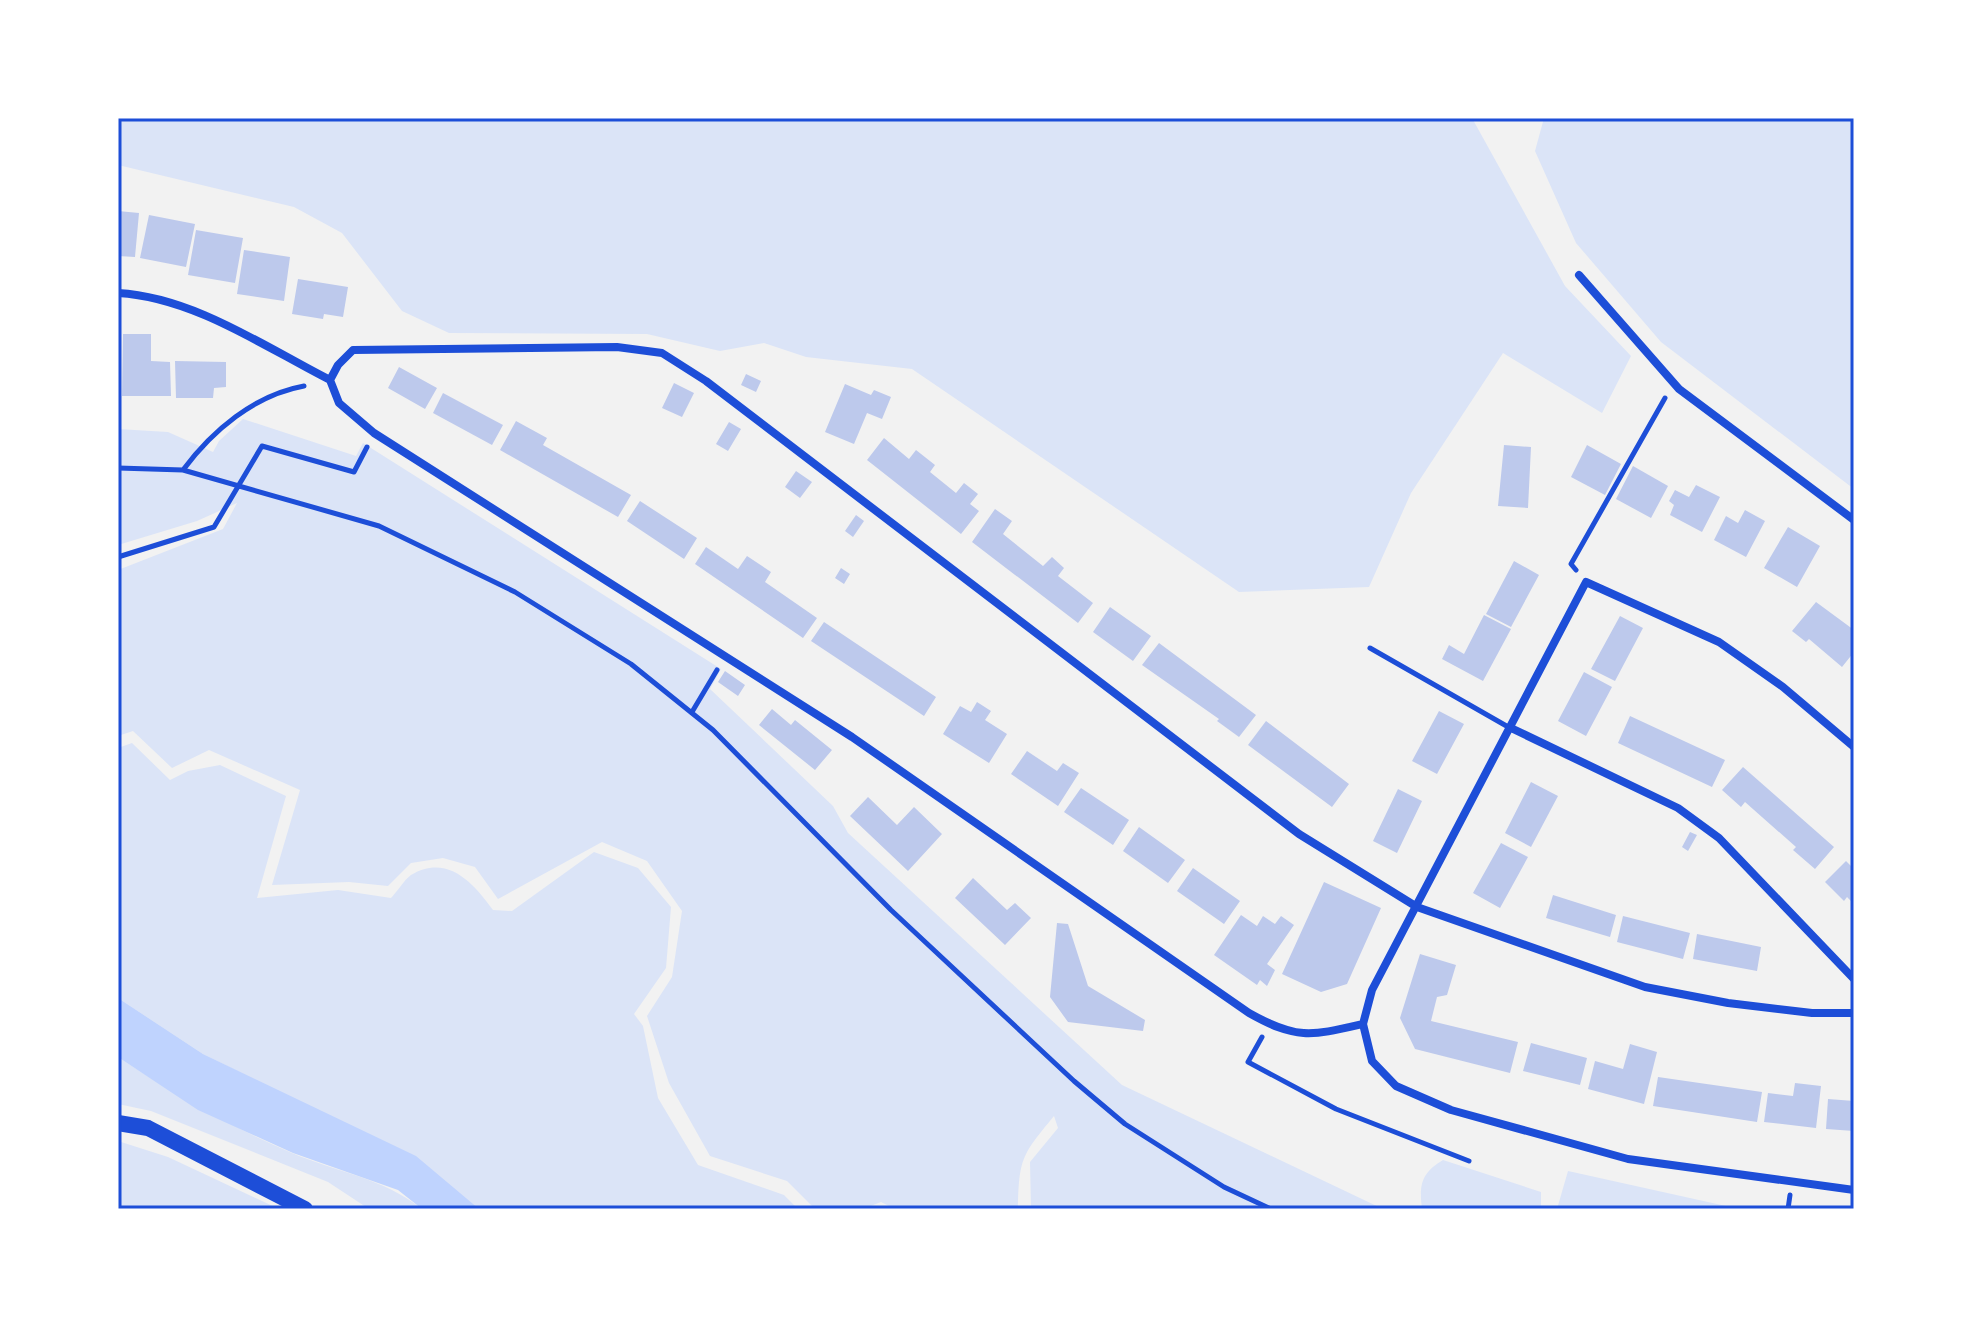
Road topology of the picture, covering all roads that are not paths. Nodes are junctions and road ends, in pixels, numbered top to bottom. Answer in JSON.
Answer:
{"nodes":[{"id":1,"x":1579,"y":275,"type":"dead end"},
{"id":2,"x":118,"y":293,"type":"edge"},
{"id":3,"x":330,"y":380,"type":"junction"},
{"id":4,"x":1854,"y":520,"type":"edge"},
{"id":5,"x":1370,"y":648,"type":"dead end"},
{"id":6,"x":1511,"y":728,"type":"junction"},
{"id":7,"x":1854,"y":747,"type":"edge"},
{"id":8,"x":1417,"y":907,"type":"junction"},
{"id":9,"x":1854,"y":979,"type":"edge"},
{"id":10,"x":1854,"y":1013,"type":"edge"},
{"id":11,"x":1363,"y":1024,"type":"junction"},
{"id":12,"x":118,"y":1123,"type":"edge"},
{"id":13,"x":1854,"y":1190,"type":"edge"},
{"id":14,"x":305,"y":1209,"type":"edge"}],
"edges":[{"from":1,"to":4,"type":"street"},
{"from":2,"to":3,"type":"street"},
{"from":3,"to":8,"type":"street"},
{"from":3,"to":11,"type":"street"},
{"from":5,"to":6,"type":"lane"},
{"from":6,"to":7,"type":"street"},
{"from":6,"to":8,"type":"street"},
{"from":6,"to":9,"type":"street"},
{"from":8,"to":10,"type":"street"},
{"from":8,"to":11,"type":"street"},
{"from":11,"to":13,"type":"street"},
{"from":12,"to":14,"type":"main road"}]}
